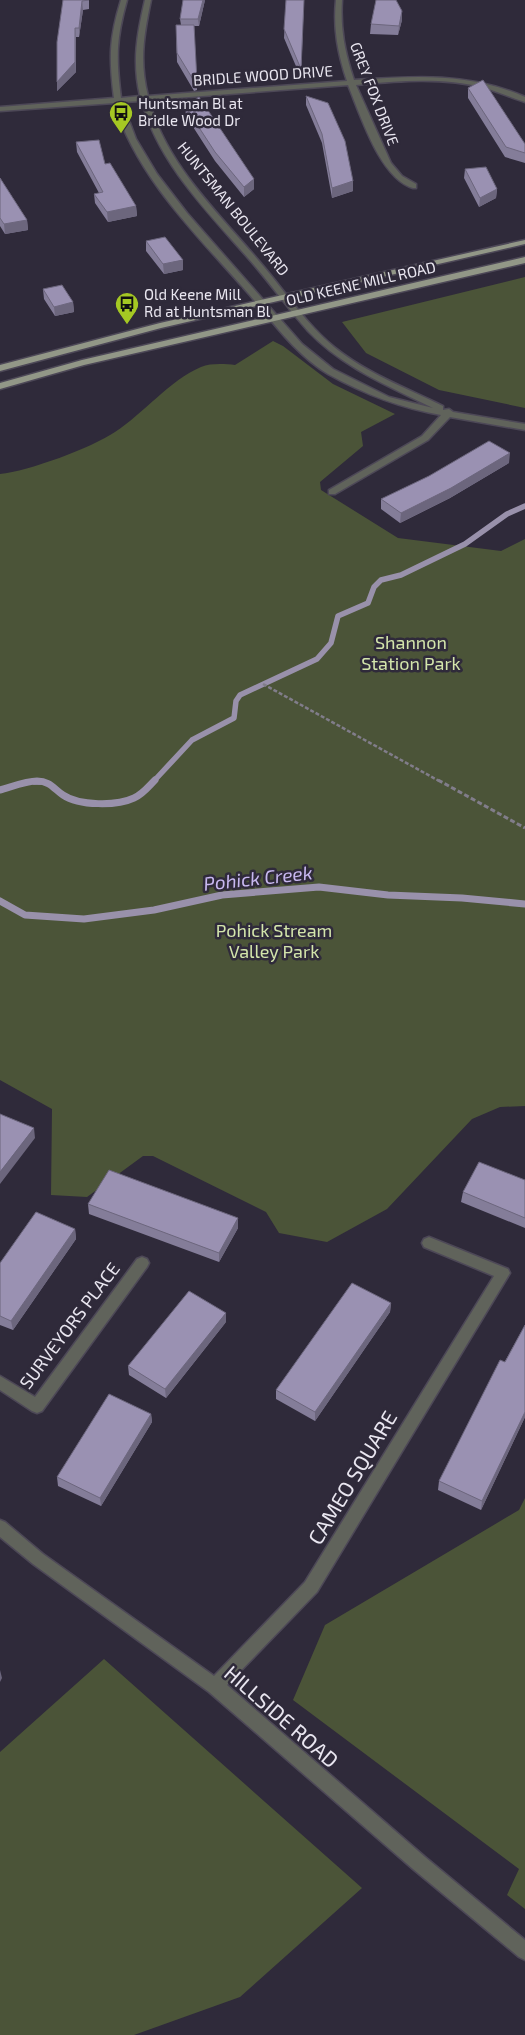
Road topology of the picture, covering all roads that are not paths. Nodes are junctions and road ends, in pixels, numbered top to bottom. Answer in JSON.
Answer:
{"nodes":[{"id":1,"x":124,"y":0,"type":"edge"},
{"id":2,"x":148,"y":0,"type":"edge"},
{"id":3,"x":339,"y":0,"type":"edge"},
{"id":4,"x":353,"y":83,"type":"junction"},
{"id":5,"x":143,"y":98,"type":"junction"},
{"id":6,"x":117,"y":100,"type":"junction"},
{"id":7,"x":525,"y":100,"type":"edge"},
{"id":8,"x":0,"y":109,"type":"edge"},
{"id":9,"x":413,"y":186,"type":"dead end"},
{"id":10,"x":525,"y":242,"type":"edge"},
{"id":11,"x":525,"y":260,"type":"edge"},
{"id":12,"x":284,"y":298,"type":"junction"},
{"id":13,"x":262,"y":303,"type":"junction"},
{"id":14,"x":297,"y":313,"type":"junction"},
{"id":15,"x":275,"y":318,"type":"junction"},
{"id":16,"x":0,"y":368,"type":"edge"},
{"id":17,"x":0,"y":386,"type":"edge"},
{"id":18,"x":449,"y":412,"type":"junction"},
{"id":19,"x":525,"y":427,"type":"edge"},
{"id":20,"x":332,"y":492,"type":"dead end"},
{"id":21,"x":430,"y":1243,"type":"dead end"},
{"id":22,"x":142,"y":1263,"type":"dead end"},
{"id":23,"x":0,"y":1382,"type":"edge"},
{"id":24,"x":0,"y":1528,"type":"edge"},
{"id":25,"x":215,"y":1686,"type":"junction"},
{"id":26,"x":525,"y":1951,"type":"edge"}],
"edges":[{"from":1,"to":6,"type":"street","name":"HUNTSMAN BOULEVARD"},
{"from":2,"to":5,"type":"street","name":"HUNTSMAN BOULEVARD"},
{"from":3,"to":4,"type":"street","name":"GREY FOX DRIVE"},
{"from":4,"to":5,"type":"street","name":"BRIDLE WOOD DRIVE"},
{"from":4,"to":7,"type":"street","name":"BRIDLE WOOD DRIVE"},
{"from":4,"to":9,"type":"street","name":"GREY FOX DRIVE"},
{"from":5,"to":6,"type":"street","name":"BRIDLE WOOD DRIVE"},
{"from":5,"to":12,"type":"street","name":"HUNTSMAN BOULEVARD"},
{"from":6,"to":8,"type":"street","name":"BRIDLE WOOD DRIVE"},
{"from":6,"to":13,"type":"street","name":"HUNTSMAN BOULEVARD"},
{"from":10,"to":12,"type":"main road","name":"OLD KEENE MILL ROAD"},
{"from":11,"to":14,"type":"main road","name":"OLD KEENE MILL ROAD"},
{"from":12,"to":13,"type":"main road","name":"OLD KEENE MILL ROAD"},
{"from":12,"to":14,"type":"street","name":"HUNTSMAN BOULEVARD"},
{"from":13,"to":15,"type":"street","name":"HUNTSMAN BOULEVARD"},
{"from":13,"to":16,"type":"main road","name":"OLD KEENE MILL ROAD"},
{"from":14,"to":15,"type":"main road","name":"OLD KEENE MILL ROAD"},
{"from":14,"to":18,"type":"street","name":"HUNTSMAN BOULEVARD"},
{"from":15,"to":17,"type":"main road","name":"OLD KEENE MILL ROAD"},
{"from":15,"to":18,"type":"street","name":"HUNTSMAN BOULEVARD"},
{"from":18,"to":19,"type":"street","name":"HUNTSMAN BOULEVARD"},
{"from":18,"to":20,"type":"street"},
{"from":21,"to":25,"type":"street","name":"CAMEO SQUARE"},
{"from":22,"to":23,"type":"street","name":"SURVEYORS PLACE"},
{"from":24,"to":25,"type":"street","name":"HILLSIDE ROAD"},
{"from":25,"to":26,"type":"street","name":"HILLSIDE ROAD"}]}
